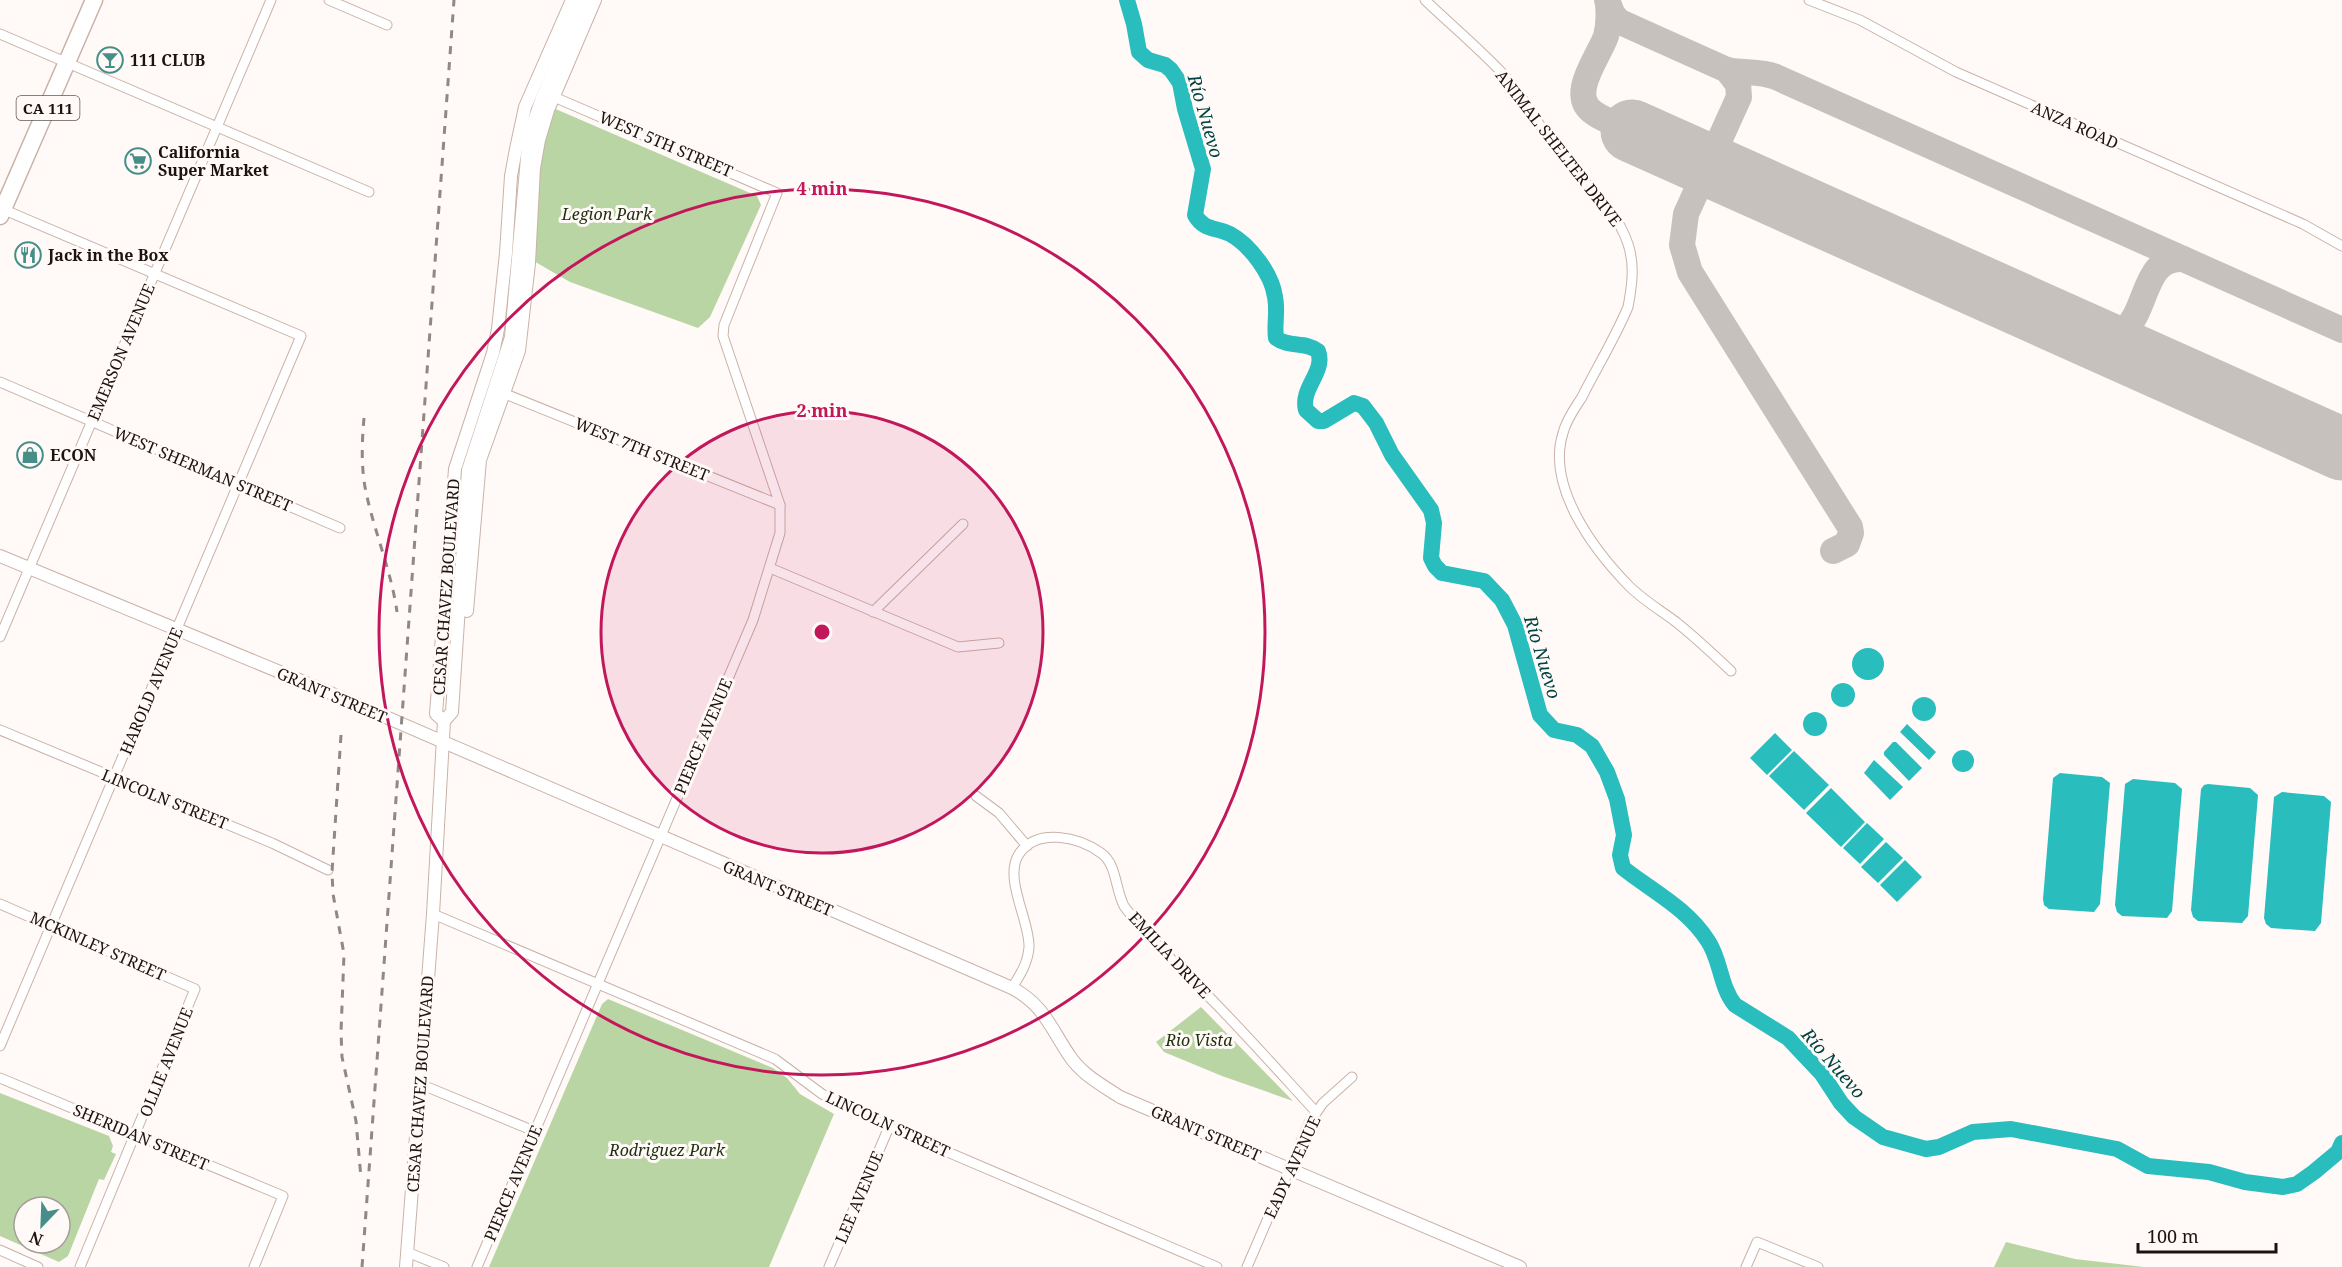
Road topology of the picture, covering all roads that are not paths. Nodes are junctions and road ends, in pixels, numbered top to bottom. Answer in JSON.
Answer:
{"nodes":[{"id":1,"x":94,"y":0,"type":"edge"},
{"id":2,"x":271,"y":0,"type":"edge"},
{"id":3,"x":329,"y":0,"type":"edge"},
{"id":4,"x":572,"y":0,"type":"edge"},
{"id":5,"x":584,"y":0,"type":"edge"},
{"id":6,"x":595,"y":0,"type":"edge"},
{"id":7,"x":1425,"y":0,"type":"edge"},
{"id":8,"x":1809,"y":0,"type":"edge"},
{"id":9,"x":387,"y":25,"type":"dead end"},
{"id":10,"x":0,"y":34,"type":"edge"},
{"id":11,"x":68,"y":63,"type":"junction"},
{"id":12,"x":554,"y":97,"type":"junction"},
{"id":13,"x":217,"y":127,"type":"junction"},
{"id":14,"x":369,"y":192,"type":"dead end"},
{"id":15,"x":777,"y":193,"type":"joint"},
{"id":16,"x":1,"y":211,"type":"edge"},
{"id":17,"x":2342,"y":246,"type":"edge"},
{"id":18,"x":155,"y":272,"type":"junction"},
{"id":19,"x":0,"y":382,"type":"edge"},
{"id":20,"x":503,"y":393,"type":"junction"},
{"id":21,"x":92,"y":421,"type":"junction"},
{"id":22,"x":239,"y":484,"type":"junction"},
{"id":23,"x":780,"y":505,"type":"junction"},
{"id":24,"x":963,"y":524,"type":"dead end"},
{"id":25,"x":340,"y":528,"type":"dead end"},
{"id":26,"x":0,"y":556,"type":"edge"},
{"id":27,"x":30,"y":568,"type":"junction"},
{"id":28,"x":770,"y":568,"type":"junction"},
{"id":29,"x":873,"y":612,"type":"junction"},
{"id":30,"x":177,"y":630,"type":"junction"},
{"id":31,"x":457,"y":636,"type":"junction"},
{"id":32,"x":0,"y":637,"type":"edge"},
{"id":33,"x":999,"y":644,"type":"dead end"},
{"id":34,"x":1731,"y":671,"type":"dead end"},
{"id":35,"x":444,"y":721,"type":"junction"},
{"id":36,"x":0,"y":730,"type":"edge"},
{"id":37,"x":444,"y":743,"type":"junction"},
{"id":38,"x":114,"y":778,"type":"junction"},
{"id":39,"x":976,"y":796,"type":"dead end"},
{"id":40,"x":659,"y":837,"type":"junction"},
{"id":41,"x":1027,"y":846,"type":"junction"},
{"id":42,"x":328,"y":870,"type":"dead end"},
{"id":43,"x":0,"y":904,"type":"edge"},
{"id":44,"x":433,"y":914,"type":"junction"},
{"id":45,"x":52,"y":926,"type":"junction"},
{"id":46,"x":599,"y":984,"type":"junction"},
{"id":47,"x":1012,"y":988,"type":"junction"},
{"id":48,"x":195,"y":989,"type":"joint"},
{"id":49,"x":0,"y":1046,"type":"edge"},
{"id":50,"x":1352,"y":1077,"type":"dead end"},
{"id":51,"x":0,"y":1078,"type":"edge"},
{"id":52,"x":420,"y":1084,"type":"junction"},
{"id":53,"x":1316,"y":1112,"type":"junction"},
{"id":54,"x":889,"y":1127,"type":"junction"},
{"id":55,"x":534,"y":1131,"type":"junction"},
{"id":56,"x":136,"y":1135,"type":"junction"},
{"id":57,"x":1288,"y":1168,"type":"junction"},
{"id":58,"x":0,"y":1251,"type":"edge"},
{"id":59,"x":407,"y":1252,"type":"junction"},
{"id":60,"x":38,"y":1267,"type":"edge"},
{"id":61,"x":80,"y":1267,"type":"edge"},
{"id":62,"x":254,"y":1267,"type":"edge"},
{"id":63,"x":406,"y":1267,"type":"edge"},
{"id":64,"x":444,"y":1267,"type":"edge"},
{"id":65,"x":477,"y":1267,"type":"edge"},
{"id":66,"x":829,"y":1267,"type":"edge"},
{"id":67,"x":1217,"y":1267,"type":"edge"},
{"id":68,"x":1247,"y":1267,"type":"edge"},
{"id":69,"x":1520,"y":1267,"type":"edge"},
{"id":70,"x":1746,"y":1267,"type":"edge"},
{"id":71,"x":1818,"y":1267,"type":"edge"}],
"edges":[{"from":1,"to":11,"type":"highway","number":"CA 111"},
{"from":2,"to":13,"type":"street","name":"EMERSON AVENUE"},
{"from":3,"to":9,"type":"street"},
{"from":4,"to":35,"type":"main road","name":"CESAR CHAVEZ BOULEVARD"},
{"from":5,"to":31,"type":"main road","name":"CESAR CHAVEZ BOULEVARD"},
{"from":6,"to":12,"type":"main road"},
{"from":7,"to":34,"type":"street","name":"ANIMAL SHELTER DRIVE"},
{"from":8,"to":17,"type":"street","name":"ANZA ROAD"},
{"from":10,"to":11,"type":"street"},
{"from":11,"to":13,"type":"street"},
{"from":11,"to":16,"type":"highway","number":"CA 111"},
{"from":12,"to":15,"type":"street","name":"WEST 5TH STREET"},
{"from":12,"to":20,"type":"main road"},
{"from":13,"to":14,"type":"street"},
{"from":13,"to":18,"type":"street","name":"EMERSON AVENUE"},
{"from":15,"to":23,"type":"street","name":"PIERCE AVENUE"},
{"from":16,"to":18,"type":"street"},
{"from":18,"to":21,"type":"street","name":"EMERSON AVENUE"},
{"from":18,"to":22,"type":"street","name":"HAROLD AVENUE"},
{"from":19,"to":21,"type":"street","name":"WEST SHERMAN STREET"},
{"from":20,"to":23,"type":"street","name":"WEST 7TH STREET"},
{"from":20,"to":31,"type":"main road"},
{"from":21,"to":22,"type":"street","name":"WEST SHERMAN STREET"},
{"from":21,"to":27,"type":"street","name":"EMERSON AVENUE"},
{"from":22,"to":25,"type":"street","name":"WEST SHERMAN STREET"},
{"from":22,"to":30,"type":"street","name":"HAROLD AVENUE"},
{"from":23,"to":28,"type":"street","name":"PIERCE AVENUE"},
{"from":24,"to":29,"type":"street"},
{"from":26,"to":27,"type":"main road","name":"GRANT STREET"},
{"from":27,"to":30,"type":"main road","name":"GRANT STREET"},
{"from":27,"to":32,"type":"street","name":"EMERSON AVENUE"},
{"from":28,"to":29,"type":"street"},
{"from":28,"to":40,"type":"street","name":"PIERCE AVENUE"},
{"from":29,"to":33,"type":"street"},
{"from":30,"to":37,"type":"main road","name":"GRANT STREET"},
{"from":30,"to":38,"type":"street","name":"HAROLD AVENUE"},
{"from":31,"to":35,"type":"main road","name":"CESAR CHAVEZ BOULEVARD"},
{"from":35,"to":37,"type":"main road","name":"CESAR CHAVEZ BOULEVARD"},
{"from":36,"to":38,"type":"street","name":"LINCOLN STREET"},
{"from":37,"to":40,"type":"main road","name":"GRANT STREET"},
{"from":37,"to":44,"type":"main road","name":"CESAR CHAVEZ BOULEVARD"},
{"from":38,"to":42,"type":"street","name":"LINCOLN STREET"},
{"from":38,"to":45,"type":"street","name":"HAROLD AVENUE"},
{"from":39,"to":41,"type":"street"},
{"from":40,"to":46,"type":"street","name":"PIERCE AVENUE"},
{"from":40,"to":47,"type":"main road","name":"GRANT STREET"},
{"from":41,"to":47,"type":"street"},
{"from":41,"to":53,"type":"street","name":"EMILIA DRIVE"},
{"from":43,"to":45,"type":"street","name":"MCKINLEY STREET"},
{"from":44,"to":46,"type":"street","name":"LINCOLN STREET"},
{"from":44,"to":52,"type":"main road","name":"CESAR CHAVEZ BOULEVARD"},
{"from":45,"to":48,"type":"street","name":"MCKINLEY STREET"},
{"from":45,"to":49,"type":"street","name":"HAROLD AVENUE"},
{"from":46,"to":54,"type":"street","name":"LINCOLN STREET"},
{"from":46,"to":55,"type":"street","name":"PIERCE AVENUE"},
{"from":47,"to":57,"type":"main road","name":"GRANT STREET"},
{"from":48,"to":56,"type":"street","name":"OLLIE AVENUE"},
{"from":50,"to":53,"type":"street","name":"EADY AVENUE"},
{"from":51,"to":56,"type":"street","name":"SHERIDAN STREET"},
{"from":52,"to":55,"type":"street"},
{"from":52,"to":59,"type":"main road","name":"CESAR CHAVEZ BOULEVARD"},
{"from":53,"to":57,"type":"street","name":"EADY AVENUE"},
{"from":54,"to":66,"type":"street","name":"LEE AVENUE"},
{"from":54,"to":67,"type":"street","name":"LINCOLN STREET"},
{"from":55,"to":65,"type":"street","name":"PIERCE AVENUE"},
{"from":56,"to":61,"type":"street","name":"OLLIE AVENUE"},
{"from":56,"to":62,"type":"street","name":"SHERIDAN STREET"},
{"from":57,"to":68,"type":"street","name":"EADY AVENUE"},
{"from":57,"to":69,"type":"main road","name":"GRANT STREET"},
{"from":58,"to":60,"type":"street"},
{"from":59,"to":63,"type":"main road","name":"CESAR CHAVEZ BOULEVARD"},
{"from":59,"to":64,"type":"street"},
{"from":70,"to":71,"type":"street"}]}
